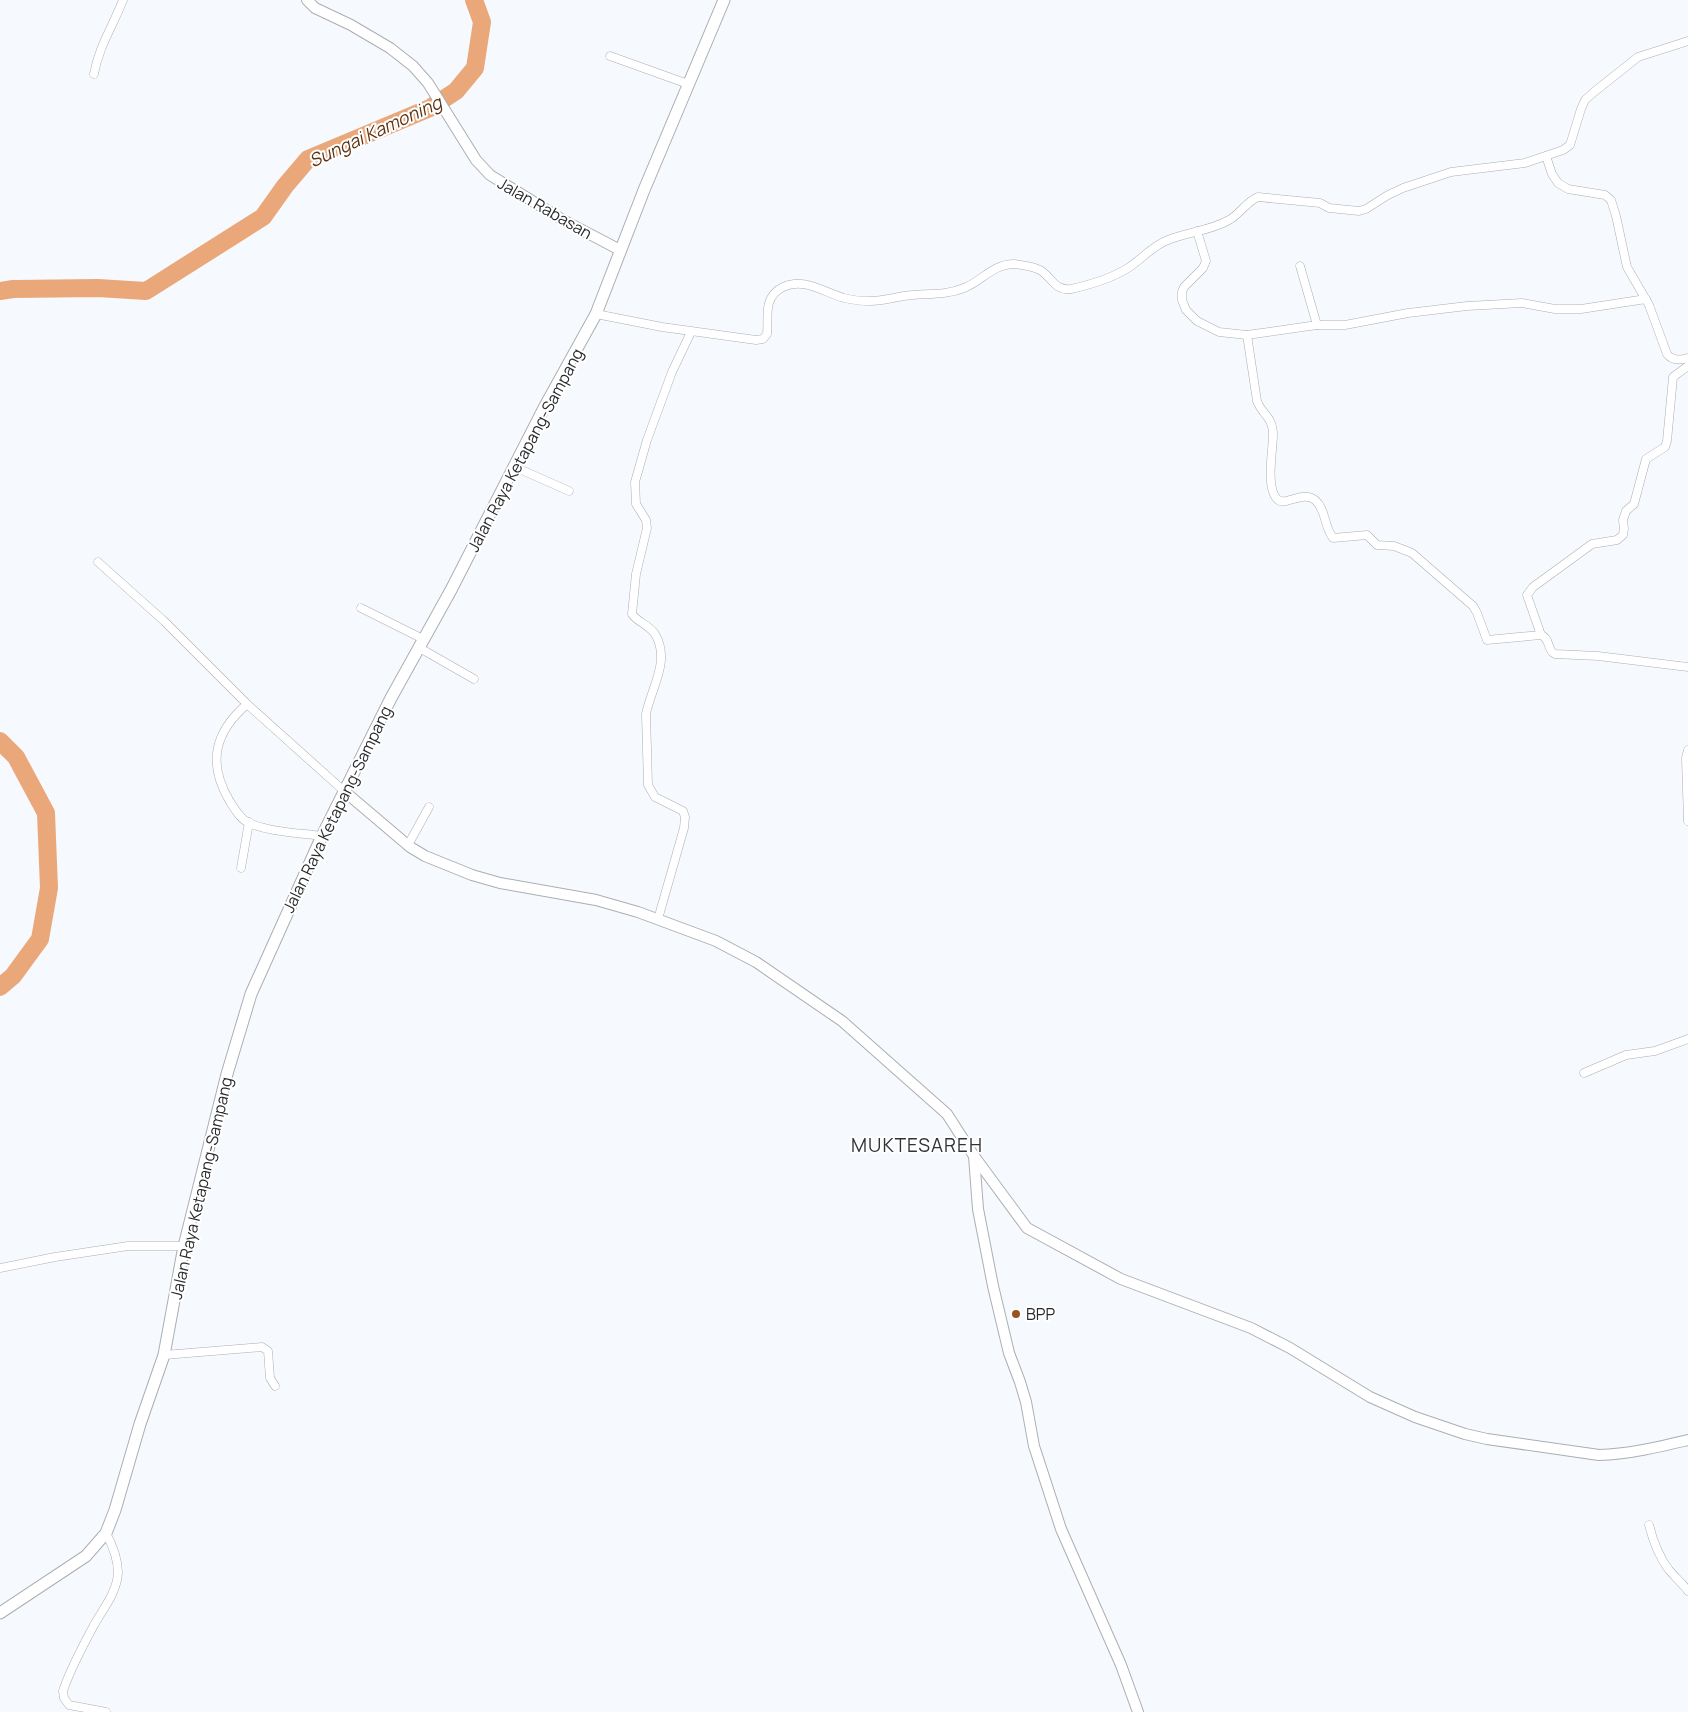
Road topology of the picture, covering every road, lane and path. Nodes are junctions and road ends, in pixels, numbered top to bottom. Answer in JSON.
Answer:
{"nodes":[{"id":1,"x":123,"y":0,"type":"edge"},
{"id":2,"x":307,"y":0,"type":"edge"},
{"id":3,"x":724,"y":0,"type":"edge"},
{"id":4,"x":1688,"y":41,"type":"edge"},
{"id":5,"x":610,"y":56,"type":"dead end"},
{"id":6,"x":94,"y":74,"type":"dead end"},
{"id":7,"x":688,"y":84,"type":"junction"},
{"id":8,"x":1546,"y":156,"type":"junction"},
{"id":9,"x":1197,"y":231,"type":"junction"},
{"id":10,"x":620,"y":250,"type":"junction"},
{"id":11,"x":1300,"y":266,"type":"dead end"},
{"id":12,"x":1646,"y":298,"type":"junction"},
{"id":13,"x":596,"y":314,"type":"junction"},
{"id":14,"x":1317,"y":325,"type":"junction"},
{"id":15,"x":691,"y":332,"type":"junction"},
{"id":16,"x":1247,"y":335,"type":"junction"},
{"id":17,"x":1688,"y":358,"type":"edge"},
{"id":18,"x":1688,"y":366,"type":"edge"},
{"id":19,"x":515,"y":467,"type":"junction"},
{"id":20,"x":569,"y":491,"type":"dead end"},
{"id":21,"x":98,"y":562,"type":"dead end"},
{"id":22,"x":361,"y":608,"type":"dead end"},
{"id":23,"x":1541,"y":635,"type":"junction"},
{"id":24,"x":420,"y":643,"type":"junction"},
{"id":25,"x":1688,"y":666,"type":"edge"},
{"id":26,"x":474,"y":679,"type":"dead end"},
{"id":27,"x":247,"y":704,"type":"junction"},
{"id":28,"x":1688,"y":750,"type":"edge"},
{"id":29,"x":344,"y":791,"type":"junction"},
{"id":30,"x":429,"y":807,"type":"dead end"},
{"id":31,"x":1688,"y":821,"type":"edge"},
{"id":32,"x":249,"y":822,"type":"junction"},
{"id":33,"x":322,"y":836,"type":"junction"},
{"id":34,"x":408,"y":845,"type":"junction"},
{"id":35,"x":241,"y":868,"type":"dead end"},
{"id":36,"x":658,"y":919,"type":"junction"},
{"id":37,"x":1688,"y":1039,"type":"edge"},
{"id":38,"x":1584,"y":1073,"type":"dead end"},
{"id":39,"x":974,"y":1156,"type":"junction"},
{"id":40,"x":184,"y":1246,"type":"junction"},
{"id":41,"x":0,"y":1268,"type":"edge"},
{"id":42,"x":164,"y":1355,"type":"junction"},
{"id":43,"x":275,"y":1386,"type":"dead end"},
{"id":44,"x":1688,"y":1440,"type":"edge"},
{"id":45,"x":1649,"y":1525,"type":"dead end"},
{"id":46,"x":106,"y":1533,"type":"junction"},
{"id":47,"x":1688,"y":1591,"type":"edge"},
{"id":48,"x":0,"y":1614,"type":"edge"},
{"id":49,"x":106,"y":1712,"type":"edge"},
{"id":50,"x":1138,"y":1712,"type":"edge"}],
"edges":[{"from":1,"to":6,"type":"street"},
{"from":2,"to":10,"type":"main road","name":"Jalan Rabasan"},
{"from":3,"to":7,"type":"main road","name":"Jalan Raya Ketapang-Sampang"},
{"from":4,"to":8,"type":"street"},
{"from":5,"to":7,"type":"street"},
{"from":7,"to":10,"type":"main road","name":"Jalan Raya Ketapang-Sampang"},
{"from":8,"to":9,"type":"street"},
{"from":8,"to":12,"type":"street"},
{"from":9,"to":15,"type":"street"},
{"from":9,"to":16,"type":"street"},
{"from":10,"to":13,"type":"main road","name":"Jalan Raya Ketapang-Sampang"},
{"from":11,"to":14,"type":"street"},
{"from":12,"to":14,"type":"street"},
{"from":12,"to":17,"type":"street"},
{"from":13,"to":15,"type":"street"},
{"from":13,"to":19,"type":"main road","name":"Jalan Raya Ketapang-Sampang"},
{"from":14,"to":16,"type":"street"},
{"from":15,"to":36,"type":"street"},
{"from":16,"to":23,"type":"street"},
{"from":18,"to":23,"type":"street"},
{"from":19,"to":20,"type":"street"},
{"from":19,"to":24,"type":"main road","name":"Jalan Raya Ketapang-Sampang"},
{"from":21,"to":27,"type":"street"},
{"from":22,"to":24,"type":"street"},
{"from":23,"to":25,"type":"street"},
{"from":24,"to":26,"type":"street"},
{"from":24,"to":29,"type":"main road","name":"Jalan Raya Ketapang-Sampang"},
{"from":27,"to":29,"type":"street"},
{"from":27,"to":32,"type":"street"},
{"from":28,"to":31,"type":"street"},
{"from":29,"to":33,"type":"main road","name":"Jalan Raya Ketapang-Sampang"},
{"from":29,"to":34,"type":"main road"},
{"from":30,"to":34,"type":"street"},
{"from":32,"to":33,"type":"street"},
{"from":32,"to":35,"type":"street"},
{"from":33,"to":40,"type":"main road","name":"Jalan Raya Ketapang-Sampang"},
{"from":34,"to":36,"type":"main road"},
{"from":36,"to":39,"type":"main road"},
{"from":37,"to":38,"type":"street"},
{"from":39,"to":44,"type":"main road"},
{"from":39,"to":50,"type":"main road"},
{"from":40,"to":41,"type":"street"},
{"from":40,"to":42,"type":"main road","name":"Jalan Raya Ketapang-Sampang"},
{"from":42,"to":43,"type":"street"},
{"from":42,"to":46,"type":"main road","name":"Jalan Raya Ketapang-Sampang"},
{"from":45,"to":47,"type":"street"},
{"from":46,"to":48,"type":"main road","name":"Jalan Raya Ketapang-Sampang"},
{"from":46,"to":49,"type":"street"}]}
